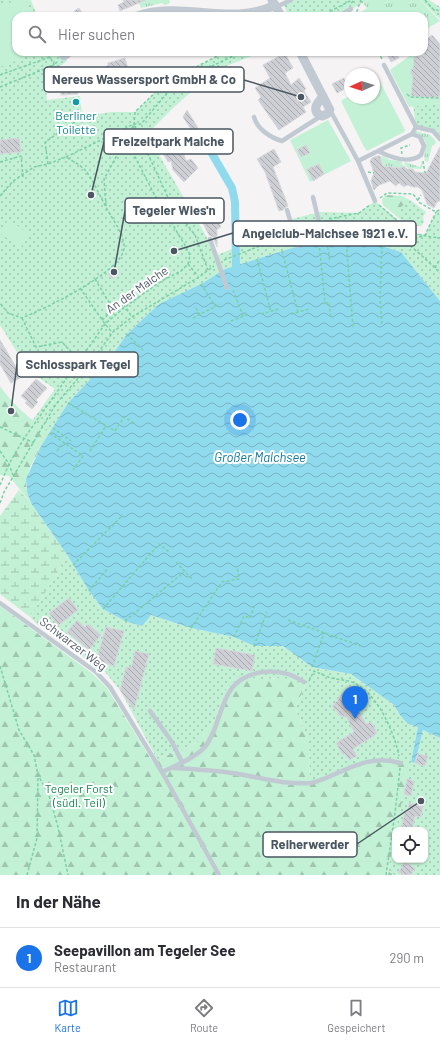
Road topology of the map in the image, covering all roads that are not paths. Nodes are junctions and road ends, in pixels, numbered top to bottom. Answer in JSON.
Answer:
{"nodes":[{"id":1,"x":291,"y":0,"type":"edge"},
{"id":2,"x":274,"y":4,"type":"edge"},
{"id":3,"x":353,"y":9,"type":"road end"},
{"id":4,"x":154,"y":12,"type":"edge"},
{"id":5,"x":226,"y":12,"type":"edge"},
{"id":6,"x":254,"y":12,"type":"edge"},
{"id":7,"x":347,"y":12,"type":"edge"},
{"id":8,"x":302,"y":56,"type":"edge"},
{"id":9,"x":384,"y":66,"type":"road end"},
{"id":10,"x":323,"y":96,"type":"junction"},
{"id":11,"x":330,"y":110,"type":"junction"},
{"id":12,"x":321,"y":116,"type":"junction"},
{"id":13,"x":254,"y":117,"type":"dead end"},
{"id":14,"x":416,"y":127,"type":"junction"},
{"id":15,"x":412,"y":134,"type":"junction"},
{"id":16,"x":440,"y":139,"type":"edge"},
{"id":17,"x":378,"y":151,"type":"junction"},
{"id":18,"x":358,"y":160,"type":"junction"},
{"id":19,"x":313,"y":198,"type":"dead end"},
{"id":20,"x":375,"y":201,"type":"road end"},
{"id":21,"x":287,"y":210,"type":"dead end"},
{"id":22,"x":210,"y":239,"type":"dead end"},
{"id":23,"x":323,"y":239,"type":"road end"},
{"id":24,"x":298,"y":246,"type":"dead end"},
{"id":25,"x":227,"y":288,"type":"dead end"},
{"id":26,"x":0,"y":602,"type":"edge"},
{"id":27,"x":306,"y":683,"type":"road end"},
{"id":28,"x":150,"y":712,"type":"dead end"},
{"id":29,"x":154,"y":760,"type":"junction"},
{"id":30,"x":182,"y":762,"type":"junction"},
{"id":31,"x":400,"y":764,"type":"road end"},
{"id":32,"x":155,"y":767,"type":"dead end"},
{"id":33,"x":171,"y":768,"type":"junction"},
{"id":34,"x":162,"y":772,"type":"junction"},
{"id":35,"x":219,"y":875,"type":"edge"}],
"edges":[{"from":1,"to":2,"type":"lane"},
{"from":2,"to":6,"type":"street"},
{"from":3,"to":7,"type":"lane"},
{"from":4,"to":5,"type":"street"},
{"from":8,"to":10,"type":"street"},
{"from":9,"to":14,"type":"lane"},
{"from":10,"to":11,"type":"street"},
{"from":10,"to":12,"type":"street"},
{"from":11,"to":12,"type":"street"},
{"from":11,"to":18,"type":"lane"},
{"from":12,"to":13,"type":"lane"},
{"from":14,"to":15,"type":"lane"},
{"from":14,"to":16,"type":"lane"},
{"from":15,"to":17,"type":"lane"},
{"from":15,"to":17,"type":"lane"},
{"from":17,"to":18,"type":"lane"},
{"from":18,"to":20,"type":"lane"},
{"from":19,"to":23,"type":"lane"},
{"from":21,"to":24,"type":"lane"},
{"from":22,"to":25,"type":"lane"},
{"from":26,"to":29,"type":"lane","name":"Schwarzer Weg"},
{"from":27,"to":30,"type":"lane"},
{"from":28,"to":30,"type":"lane"},
{"from":29,"to":32,"type":"lane"},
{"from":29,"to":34,"type":"lane","name":"Schwarzer Weg"},
{"from":30,"to":33,"type":"lane"},
{"from":31,"to":33,"type":"lane"},
{"from":33,"to":34,"type":"lane"},
{"from":34,"to":35,"type":"lane","name":"Schwarzer Weg"}]}
